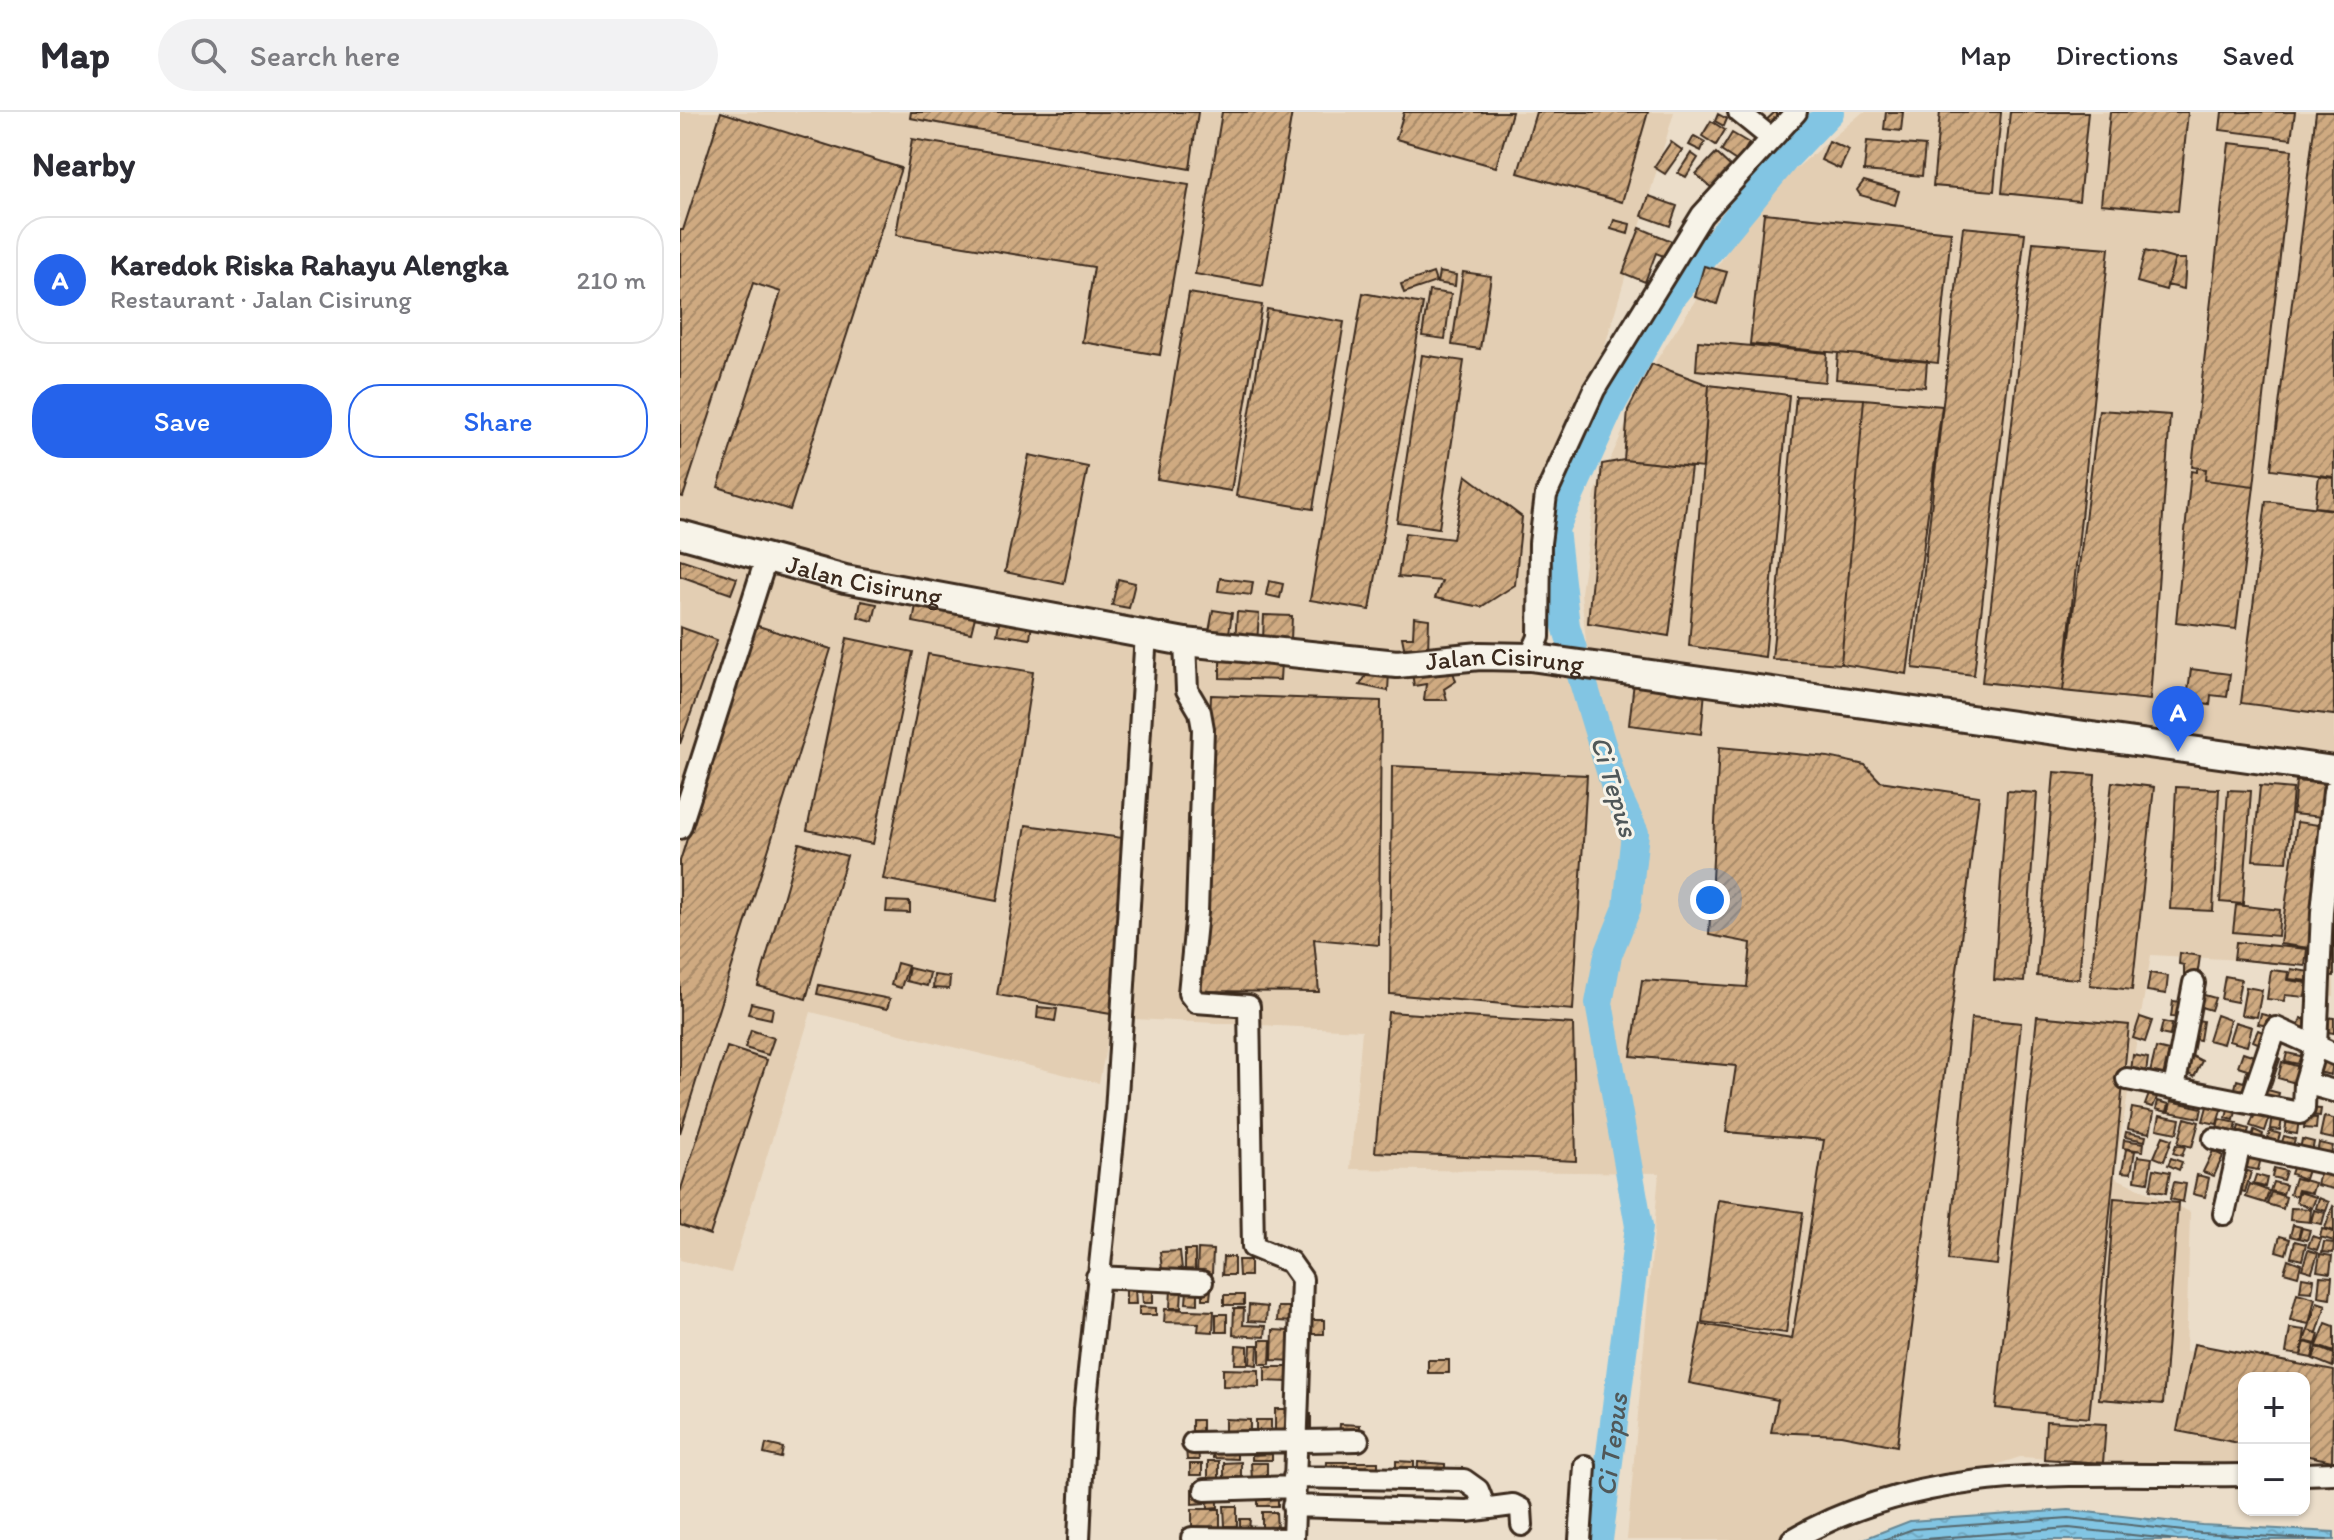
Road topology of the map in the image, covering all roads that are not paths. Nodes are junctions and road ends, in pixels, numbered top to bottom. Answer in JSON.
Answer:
{"nodes":[{"id":1,"x":1739,"y":112,"type":"edge"},
{"id":2,"x":1796,"y":112,"type":"edge"},
{"id":3,"x":1771,"y":138,"type":"junction"},
{"id":4,"x":680,"y":534,"type":"edge"},
{"id":5,"x":766,"y":559,"type":"junction"},
{"id":6,"x":1146,"y":634,"type":"junction"},
{"id":7,"x":1185,"y":642,"type":"junction"},
{"id":8,"x":1540,"y":658,"type":"junction"},
{"id":9,"x":2334,"y":770,"type":"edge"},
{"id":10,"x":2334,"y":791,"type":"edge"},
{"id":11,"x":680,"y":828,"type":"edge"},
{"id":12,"x":2194,"y":983,"type":"dead end"},
{"id":13,"x":2325,"y":1050,"type":"edge"},
{"id":14,"x":2127,"y":1079,"type":"dead end"},
{"id":15,"x":2305,"y":1083,"type":"junction"},
{"id":16,"x":2174,"y":1088,"type":"junction"},
{"id":17,"x":2334,"y":1091,"type":"edge"},
{"id":18,"x":2251,"y":1101,"type":"junction"},
{"id":19,"x":2214,"y":1139,"type":"dead end"},
{"id":20,"x":2240,"y":1144,"type":"junction"},
{"id":21,"x":2334,"y":1165,"type":"edge"},
{"id":22,"x":2224,"y":1214,"type":"dead end"},
{"id":23,"x":1097,"y":1277,"type":"junction"},
{"id":24,"x":1202,"y":1282,"type":"dead end"},
{"id":25,"x":1358,"y":1440,"type":"dead end"},
{"id":26,"x":1297,"y":1442,"type":"junction"},
{"id":27,"x":1193,"y":1443,"type":"dead end"},
{"id":28,"x":1585,"y":1466,"type":"dead end"},
{"id":29,"x":2334,"y":1473,"type":"edge"},
{"id":30,"x":2310,"y":1474,"type":"edge"},
{"id":31,"x":2238,"y":1475,"type":"edge"},
{"id":32,"x":1205,"y":1490,"type":"dead end"},
{"id":33,"x":1293,"y":1490,"type":"junction"},
{"id":34,"x":1485,"y":1508,"type":"junction"},
{"id":35,"x":1522,"y":1525,"type":"dead end"},
{"id":36,"x":1192,"y":1538,"type":"dead end"},
{"id":37,"x":1079,"y":1540,"type":"edge"},
{"id":38,"x":1293,"y":1540,"type":"edge"},
{"id":39,"x":1580,"y":1540,"type":"edge"},
{"id":40,"x":1792,"y":1540,"type":"edge"}],
"edges":[{"from":1,"to":3,"type":"street"},
{"from":2,"to":3,"type":"street"},
{"from":3,"to":8,"type":"street"},
{"from":4,"to":5,"type":"main road","name":"Jalan Cisirung"},
{"from":5,"to":6,"type":"main road","name":"Jalan Cisirung"},
{"from":5,"to":11,"type":"street"},
{"from":6,"to":7,"type":"main road","name":"Jalan Cisirung"},
{"from":6,"to":23,"type":"street"},
{"from":7,"to":8,"type":"main road","name":"Jalan Cisirung"},
{"from":7,"to":26,"type":"street"},
{"from":8,"to":9,"type":"main road","name":"Jalan Cisirung"},
{"from":10,"to":13,"type":"street"},
{"from":12,"to":16,"type":"street"},
{"from":13,"to":15,"type":"street"},
{"from":13,"to":18,"type":"street"},
{"from":14,"to":16,"type":"street"},
{"from":15,"to":17,"type":"street"},
{"from":15,"to":18,"type":"street"},
{"from":16,"to":18,"type":"street"},
{"from":19,"to":20,"type":"street"},
{"from":20,"to":21,"type":"street"},
{"from":20,"to":22,"type":"street"},
{"from":23,"to":24,"type":"street"},
{"from":23,"to":37,"type":"street"},
{"from":25,"to":26,"type":"street"},
{"from":26,"to":27,"type":"street"},
{"from":26,"to":33,"type":"street"},
{"from":28,"to":39,"type":"street"},
{"from":29,"to":30,"type":"street"},
{"from":31,"to":40,"type":"street"},
{"from":32,"to":33,"type":"street"},
{"from":33,"to":34,"type":"street"},
{"from":33,"to":34,"type":"street"},
{"from":33,"to":38,"type":"street"},
{"from":34,"to":35,"type":"street"},
{"from":36,"to":38,"type":"street"}]}
